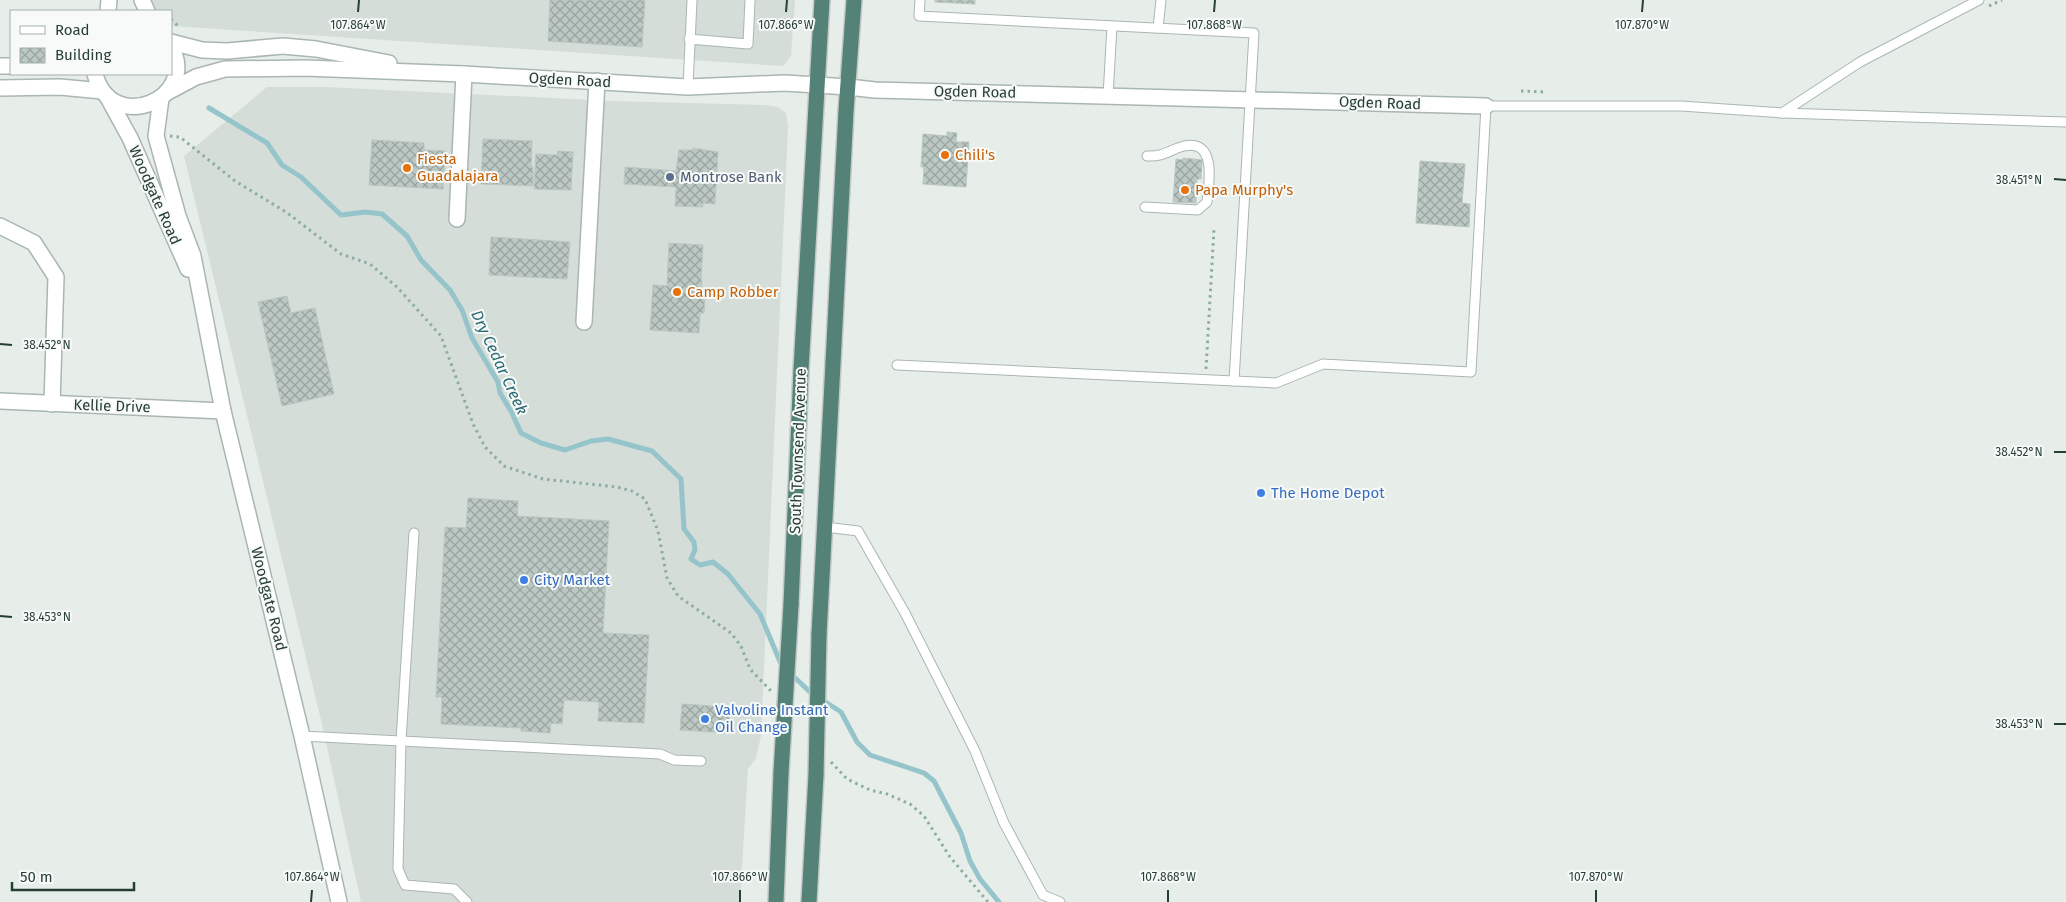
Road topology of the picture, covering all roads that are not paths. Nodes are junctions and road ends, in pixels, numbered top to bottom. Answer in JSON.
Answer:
{"nodes":[{"id":1,"x":692,"y":0,"type":"edge"},
{"id":2,"x":750,"y":0,"type":"edge"},
{"id":3,"x":822,"y":0,"type":"edge"},
{"id":4,"x":854,"y":0,"type":"edge"},
{"id":5,"x":920,"y":0,"type":"edge"},
{"id":6,"x":1161,"y":0,"type":"edge"},
{"id":7,"x":1979,"y":0,"type":"edge"},
{"id":8,"x":1112,"y":26,"type":"junction"},
{"id":9,"x":1158,"y":28,"type":"junction"},
{"id":10,"x":689,"y":39,"type":"junction"},
{"id":11,"x":172,"y":42,"type":"edge"},
{"id":12,"x":172,"y":50,"type":"edge"},
{"id":13,"x":464,"y":74,"type":"junction"},
{"id":14,"x":95,"y":75,"type":"edge"},
{"id":15,"x":597,"y":81,"type":"junction"},
{"id":16,"x":818,"y":86,"type":"junction"},
{"id":17,"x":688,"y":87,"type":"junction"},
{"id":18,"x":848,"y":87,"type":"junction"},
{"id":19,"x":0,"y":88,"type":"edge"},
{"id":20,"x":104,"y":93,"type":"junction"},
{"id":21,"x":163,"y":96,"type":"junction"},
{"id":22,"x":1108,"y":96,"type":"junction"},
{"id":23,"x":1250,"y":100,"type":"junction"},
{"id":24,"x":1486,"y":106,"type":"junction"},
{"id":25,"x":1782,"y":113,"type":"junction"},
{"id":26,"x":2066,"y":122,"type":"edge"},
{"id":27,"x":1147,"y":156,"type":"dead end"},
{"id":28,"x":1144,"y":208,"type":"dead end"},
{"id":29,"x":457,"y":219,"type":"dead end"},
{"id":30,"x":0,"y":226,"type":"edge"},
{"id":31,"x":200,"y":295,"type":"junction"},
{"id":32,"x":584,"y":322,"type":"dead end"},
{"id":33,"x":896,"y":365,"type":"dead end"},
{"id":34,"x":1234,"y":382,"type":"junction"},
{"id":35,"x":0,"y":401,"type":"edge"},
{"id":36,"x":52,"y":404,"type":"junction"},
{"id":37,"x":223,"y":411,"type":"junction"},
{"id":38,"x":825,"y":527,"type":"junction"},
{"id":39,"x":414,"y":532,"type":"dead end"},
{"id":40,"x":302,"y":736,"type":"junction"},
{"id":41,"x":401,"y":741,"type":"junction"},
{"id":42,"x":701,"y":761,"type":"dead end"},
{"id":43,"x":339,"y":902,"type":"edge"},
{"id":44,"x":467,"y":902,"type":"edge"},
{"id":45,"x":776,"y":902,"type":"edge"},
{"id":46,"x":809,"y":902,"type":"edge"},
{"id":47,"x":1060,"y":902,"type":"edge"}],
"edges":[{"from":1,"to":10,"type":"lane"},
{"from":2,"to":10,"type":"lane"},
{"from":3,"to":16,"type":"highway","name":"South Townsend Avenue"},
{"from":4,"to":18,"type":"highway","name":"South Townsend Avenue"},
{"from":5,"to":8,"type":"lane"},
{"from":6,"to":9,"type":"lane"},
{"from":7,"to":25,"type":"lane"},
{"from":8,"to":9,"type":"lane"},
{"from":8,"to":22,"type":"lane"},
{"from":9,"to":23,"type":"lane"},
{"from":10,"to":17,"type":"lane"},
{"from":11,"to":13,"type":"street","name":"Ogden Road"},
{"from":12,"to":21,"type":"street","name":"Woodgate Road"},
{"from":13,"to":15,"type":"street","name":"Ogden Road"},
{"from":13,"to":21,"type":"street","name":"Ogden Road"},
{"from":13,"to":29,"type":"street"},
{"from":14,"to":20,"type":"street","name":"Woodgate Road"},
{"from":15,"to":17,"type":"street","name":"Ogden Road"},
{"from":15,"to":32,"type":"street"},
{"from":16,"to":17,"type":"street","name":"Ogden Road"},
{"from":16,"to":18,"type":"street","name":"Ogden Road"},
{"from":16,"to":45,"type":"highway","name":"South Townsend Avenue","bridge":true},
{"from":18,"to":22,"type":"street","name":"Ogden Road"},
{"from":18,"to":38,"type":"highway","name":"South Townsend Avenue"},
{"from":19,"to":20,"type":"street"},
{"from":20,"to":21,"type":"street","name":"Ogden Road"},
{"from":20,"to":31,"type":"street","name":"Woodgate Road"},
{"from":21,"to":31,"type":"street","name":"Woodgate Road"},
{"from":22,"to":23,"type":"street","name":"Ogden Road"},
{"from":23,"to":24,"type":"street","name":"Ogden Road"},
{"from":23,"to":34,"type":"lane"},
{"from":24,"to":25,"type":"lane"},
{"from":24,"to":34,"type":"lane"},
{"from":25,"to":26,"type":"lane"},
{"from":27,"to":28,"type":"lane"},
{"from":30,"to":36,"type":"street"},
{"from":31,"to":37,"type":"street","name":"Woodgate Road"},
{"from":33,"to":34,"type":"lane"},
{"from":35,"to":36,"type":"street","name":"Kellie Drive"},
{"from":36,"to":37,"type":"street","name":"Kellie Drive"},
{"from":37,"to":40,"type":"street","name":"Woodgate Road"},
{"from":38,"to":46,"type":"highway","name":"South Townsend Avenue","bridge":true},
{"from":38,"to":47,"type":"lane"},
{"from":39,"to":41,"type":"lane"},
{"from":40,"to":41,"type":"lane"},
{"from":40,"to":43,"type":"street","name":"Woodgate Road"},
{"from":41,"to":42,"type":"lane"},
{"from":41,"to":44,"type":"lane"}]}
